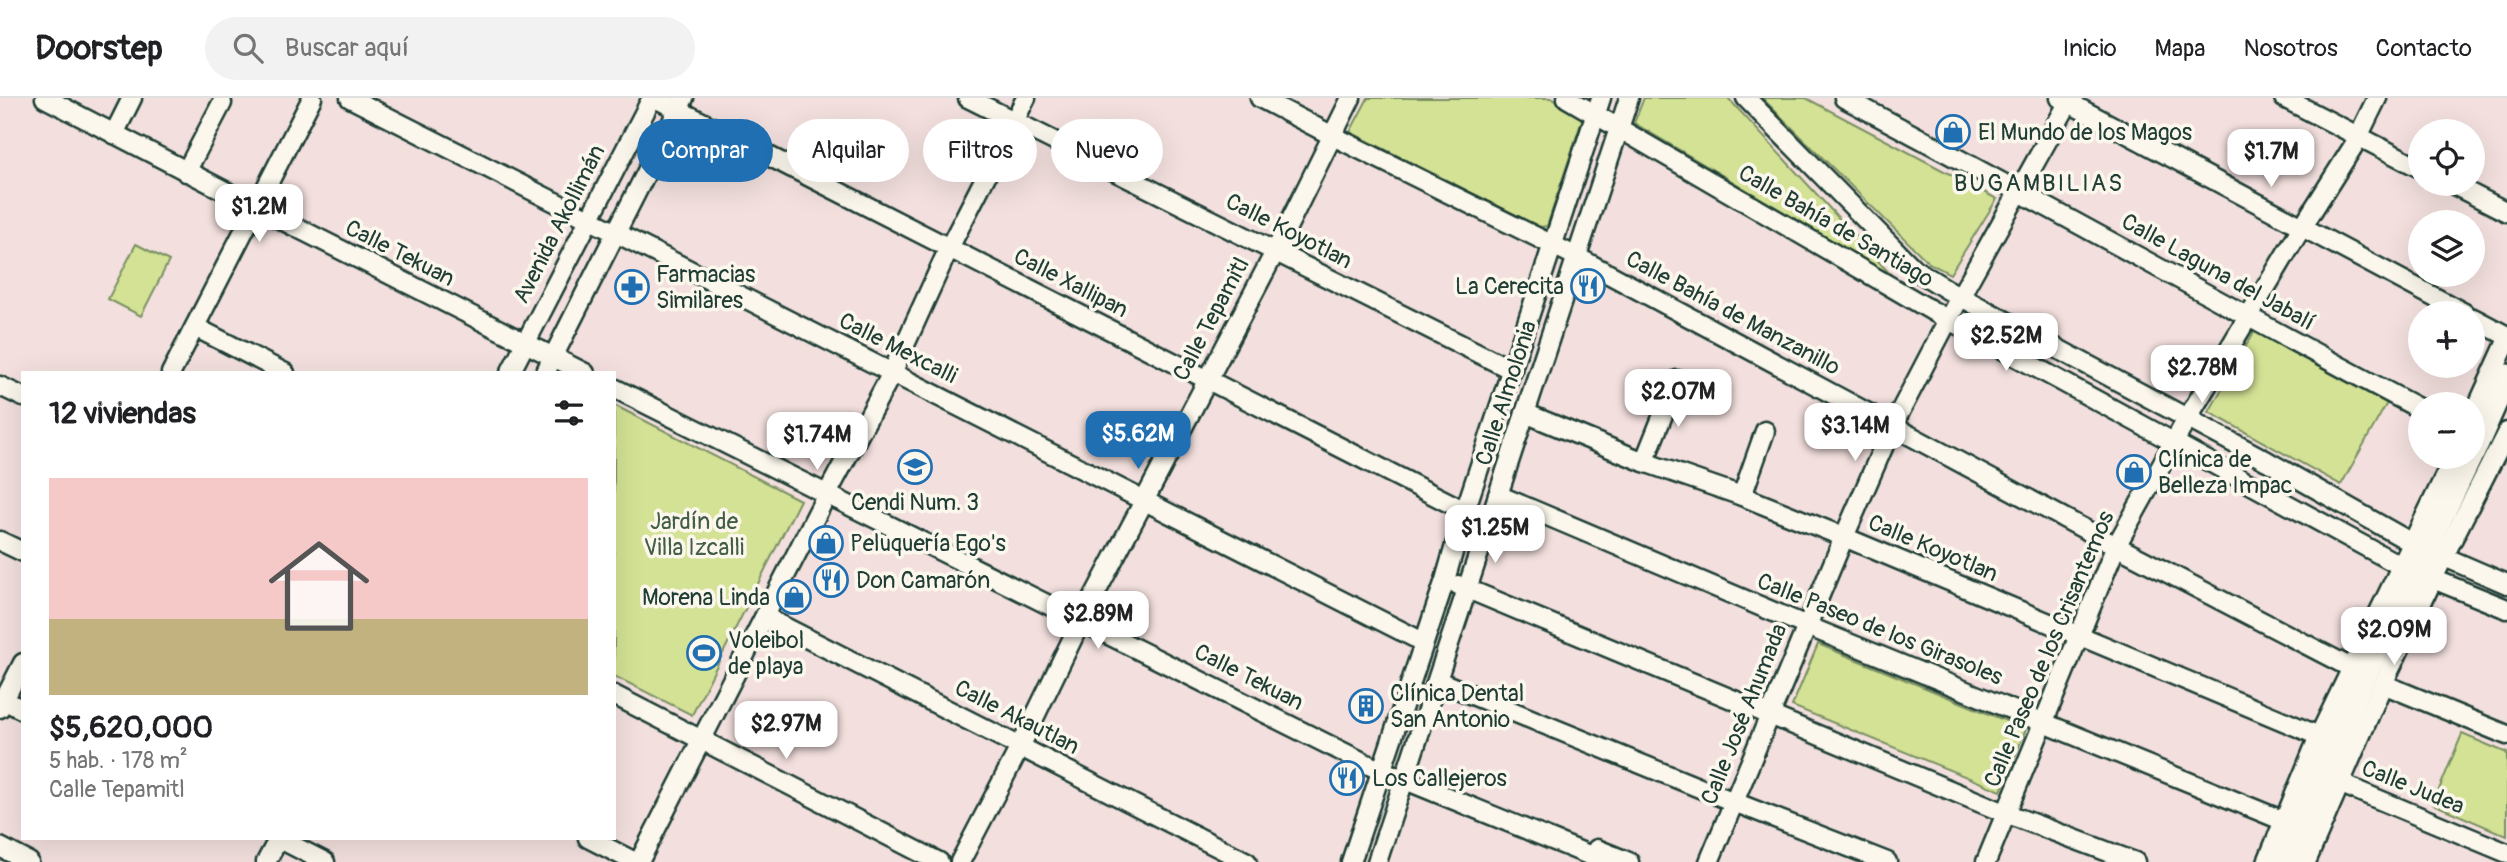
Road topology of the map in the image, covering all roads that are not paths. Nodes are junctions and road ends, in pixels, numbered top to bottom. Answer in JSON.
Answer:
{"nodes":[{"id":1,"x":46,"y":98,"type":"edge"},
{"id":2,"x":132,"y":98,"type":"edge"},
{"id":3,"x":312,"y":98,"type":"edge"},
{"id":4,"x":350,"y":98,"type":"edge"},
{"id":5,"x":653,"y":98,"type":"edge"},
{"id":6,"x":968,"y":98,"type":"edge"},
{"id":7,"x":1026,"y":98,"type":"edge"},
{"id":8,"x":1260,"y":98,"type":"edge"},
{"id":9,"x":1351,"y":98,"type":"edge"},
{"id":10,"x":1566,"y":98,"type":"edge"},
{"id":11,"x":1629,"y":98,"type":"edge"},
{"id":12,"x":1746,"y":98,"type":"edge"},
{"id":13,"x":1844,"y":98,"type":"edge"},
{"id":14,"x":2284,"y":98,"type":"edge"},
{"id":15,"x":2377,"y":98,"type":"edge"},
{"id":16,"x":2066,"y":100,"type":"edge"},
{"id":17,"x":222,"y":103,"type":"dead end"},
{"id":18,"x":681,"y":104,"type":"edge"},
{"id":19,"x":1598,"y":106,"type":"edge"},
{"id":20,"x":1010,"y":119,"type":"edge"},
{"id":21,"x":1015,"y":119,"type":"edge"},
{"id":22,"x":1618,"y":128,"type":"junction"},
{"id":23,"x":1037,"y":133,"type":"edge"},
{"id":24,"x":114,"y":134,"type":"junction"},
{"id":25,"x":1331,"y":135,"type":"junction"},
{"id":26,"x":2359,"y":137,"type":"junction"},
{"id":27,"x":2408,"y":162,"type":"edge"},
{"id":28,"x":186,"y":172,"type":"junction"},
{"id":29,"x":983,"y":182,"type":"edge"},
{"id":30,"x":2020,"y":191,"type":"junction"},
{"id":31,"x":2476,"y":196,"type":"edge"},
{"id":32,"x":256,"y":208,"type":"junction"},
{"id":33,"x":2507,"y":212,"type":"edge"},
{"id":34,"x":590,"y":220,"type":"junction"},
{"id":35,"x":2302,"y":227,"type":"junction"},
{"id":36,"x":616,"y":233,"type":"junction"},
{"id":37,"x":1554,"y":245,"type":"junction"},
{"id":38,"x":949,"y":248,"type":"junction"},
{"id":39,"x":1275,"y":252,"type":"junction"},
{"id":40,"x":1577,"y":257,"type":"junction"},
{"id":41,"x":1961,"y":295,"type":"junction"},
{"id":42,"x":2442,"y":301,"type":"edge"},
{"id":43,"x":2248,"y":318,"type":"junction"},
{"id":44,"x":1948,"y":320,"type":"junction"},
{"id":45,"x":2485,"y":324,"type":"edge"},
{"id":46,"x":195,"y":327,"type":"junction"},
{"id":47,"x":2507,"y":336,"type":"edge"},
{"id":48,"x":2507,"y":341,"type":"edge"},
{"id":49,"x":525,"y":343,"type":"junction"},
{"id":50,"x":549,"y":365,"type":"edge"},
{"id":51,"x":1512,"y":370,"type":"junction"},
{"id":52,"x":172,"y":371,"type":"edge"},
{"id":53,"x":281,"y":371,"type":"edge"},
{"id":54,"x":511,"y":371,"type":"edge"},
{"id":55,"x":576,"y":371,"type":"edge"},
{"id":56,"x":892,"y":373,"type":"junction"},
{"id":57,"x":2507,"y":376,"type":"edge"},
{"id":58,"x":1207,"y":379,"type":"junction"},
{"id":59,"x":1677,"y":380,"type":"dead end"},
{"id":60,"x":0,"y":386,"type":"edge"},
{"id":61,"x":616,"y":388,"type":"edge"},
{"id":62,"x":2484,"y":392,"type":"edge"},
{"id":63,"x":21,"y":396,"type":"edge"},
{"id":64,"x":2408,"y":403,"type":"edge"},
{"id":65,"x":1525,"y":414,"type":"junction"},
{"id":66,"x":2187,"y":419,"type":"junction"},
{"id":67,"x":2485,"y":421,"type":"edge"},
{"id":68,"x":1892,"y":427,"type":"junction"},
{"id":69,"x":1765,"y":431,"type":"dead end"},
{"id":70,"x":2507,"y":432,"type":"edge"},
{"id":71,"x":2174,"y":442,"type":"junction"},
{"id":72,"x":2501,"y":461,"type":"edge"},
{"id":73,"x":1644,"y":462,"type":"junction"},
{"id":74,"x":2451,"y":469,"type":"edge"},
{"id":75,"x":2463,"y":469,"type":"edge"},
{"id":76,"x":827,"y":494,"type":"junction"},
{"id":77,"x":1498,"y":495,"type":"junction"},
{"id":78,"x":1742,"y":496,"type":"junction"},
{"id":79,"x":1145,"y":501,"type":"junction"},
{"id":80,"x":1465,"y":511,"type":"junction"},
{"id":81,"x":1844,"y":537,"type":"junction"},
{"id":82,"x":0,"y":541,"type":"edge"},
{"id":83,"x":2116,"y":546,"type":"junction"},
{"id":84,"x":2428,"y":549,"type":"junction"},
{"id":85,"x":21,"y":551,"type":"edge"},
{"id":86,"x":2416,"y":572,"type":"junction"},
{"id":87,"x":1445,"y":580,"type":"junction"},
{"id":88,"x":2507,"y":584,"type":"edge"},
{"id":89,"x":1467,"y":589,"type":"junction"},
{"id":90,"x":2507,"y":609,"type":"edge"},
{"id":91,"x":765,"y":617,"type":"junction"},
{"id":92,"x":1081,"y":621,"type":"junction"},
{"id":93,"x":1807,"y":626,"type":"junction"},
{"id":94,"x":2080,"y":636,"type":"junction"},
{"id":95,"x":1423,"y":642,"type":"junction"},
{"id":96,"x":21,"y":667,"type":"edge"},
{"id":97,"x":2367,"y":676,"type":"junction"},
{"id":98,"x":1438,"y":681,"type":"junction"},
{"id":99,"x":616,"y":696,"type":"edge"},
{"id":100,"x":1,"y":702,"type":"edge"},
{"id":101,"x":21,"y":709,"type":"edge"},
{"id":102,"x":1770,"y":714,"type":"junction"},
{"id":103,"x":2044,"y":722,"type":"junction"},
{"id":104,"x":2507,"y":735,"type":"edge"},
{"id":105,"x":2319,"y":736,"type":"junction"},
{"id":106,"x":702,"y":739,"type":"junction"},
{"id":107,"x":1020,"y":747,"type":"junction"},
{"id":108,"x":1383,"y":765,"type":"junction"},
{"id":109,"x":1405,"y":774,"type":"junction"},
{"id":110,"x":2339,"y":783,"type":"junction"},
{"id":111,"x":1734,"y":802,"type":"junction"},
{"id":112,"x":2005,"y":813,"type":"junction"},
{"id":113,"x":2284,"y":821,"type":"junction"},
{"id":114,"x":277,"y":840,"type":"edge"},
{"id":115,"x":282,"y":840,"type":"edge"},
{"id":116,"x":592,"y":840,"type":"edge"},
{"id":117,"x":0,"y":847,"type":"edge"},
{"id":118,"x":301,"y":850,"type":"edge"},
{"id":119,"x":2507,"y":853,"type":"edge"},
{"id":120,"x":29,"y":862,"type":"edge"},
{"id":121,"x":267,"y":862,"type":"edge"},
{"id":122,"x":325,"y":862,"type":"edge"},
{"id":123,"x":637,"y":862,"type":"edge"},
{"id":124,"x":939,"y":862,"type":"edge"},
{"id":125,"x":960,"y":862,"type":"edge"},
{"id":126,"x":1247,"y":862,"type":"edge"},
{"id":127,"x":1351,"y":862,"type":"edge"},
{"id":128,"x":1377,"y":862,"type":"edge"},
{"id":129,"x":1606,"y":862,"type":"edge"},
{"id":130,"x":1629,"y":862,"type":"edge"},
{"id":131,"x":1709,"y":862,"type":"edge"},
{"id":132,"x":1887,"y":862,"type":"edge"},
{"id":133,"x":1986,"y":862,"type":"edge"},
{"id":134,"x":2135,"y":862,"type":"edge"},
{"id":135,"x":2267,"y":862,"type":"edge"},
{"id":136,"x":2285,"y":862,"type":"edge"},
{"id":137,"x":2306,"y":862,"type":"edge"}],
"edges":[{"from":1,"to":24,"type":"street","name":"Calle Tekuan"},
{"from":2,"to":24,"type":"street"},
{"from":3,"to":32,"type":"street"},
{"from":4,"to":34,"type":"street","name":"Calle Mexcalli"},
{"from":5,"to":18,"type":"street","name":"Calle Xallipan"},
{"from":5,"to":34,"type":"street","name":"Avenida Akollimán"},
{"from":6,"to":20,"type":"street","name":"Calle Koyotlan"},
{"from":7,"to":21,"type":"street"},
{"from":8,"to":25,"type":"street","name":"Calle Bahía de Manzanillo"},
{"from":9,"to":25,"type":"street","name":"Calle Tepamitl"},
{"from":10,"to":19,"type":"street","name":"Calle Bahía de Santiago"},
{"from":11,"to":22,"type":"street","name":"Calle Almolonia"},
{"from":12,"to":41,"type":"street","name":"Calle Bahía de Santiago"},
{"from":13,"to":30,"type":"street","name":"Calle Laguna del Jabalí"},
{"from":14,"to":26,"type":"street"},
{"from":15,"to":26,"type":"street","name":"Calle Paseo de los Crisantemos"},
{"from":16,"to":30,"type":"street","name":"Calle José Ahumada"},
{"from":16,"to":35,"type":"street"},
{"from":17,"to":28,"type":"street"},
{"from":18,"to":36,"type":"street"},
{"from":18,"to":38,"type":"street","name":"Calle Xallipan"},
{"from":19,"to":22,"type":"street","name":"Calle Bahía de Santiago"},
{"from":19,"to":37,"type":"street","name":"Calle Almolonia"},
{"from":22,"to":40,"type":"street","name":"Calle Almolonia"},
{"from":22,"to":44,"type":"street","name":"Calle Bahía de Santiago"},
{"from":23,"to":39,"type":"street","name":"Calle Koyotlan"},
{"from":24,"to":28,"type":"street","name":"Calle Tekuan"},
{"from":25,"to":37,"type":"street","name":"Calle Bahía de Manzanillo"},
{"from":25,"to":39,"type":"street","name":"Calle Tepamitl"},
{"from":26,"to":27,"type":"street"},
{"from":26,"to":35,"type":"street","name":"Calle Paseo de los Crisantemos"},
{"from":28,"to":32,"type":"street","name":"Calle Tekuan"},
{"from":29,"to":38,"type":"street"},
{"from":30,"to":41,"type":"street","name":"Calle José Ahumada"},
{"from":30,"to":43,"type":"street","name":"Calle Laguna del Jabalí"},
{"from":31,"to":33,"type":"street"},
{"from":32,"to":46,"type":"street"},
{"from":32,"to":49,"type":"street","name":"Calle Tekuan"},
{"from":34,"to":36,"type":"street","name":"Calle Mexcalli"},
{"from":34,"to":49,"type":"street","name":"Avenida Akollimán"},
{"from":35,"to":42,"type":"street"},
{"from":35,"to":43,"type":"street","name":"Calle Paseo de los Crisantemos"},
{"from":36,"to":50,"type":"street"},
{"from":36,"to":56,"type":"street","name":"Calle Mexcalli"},
{"from":37,"to":40,"type":"street","name":"Calle Bahía de Manzanillo"},
{"from":37,"to":51,"type":"street","name":"Calle Almolonia"},
{"from":38,"to":56,"type":"street"},
{"from":38,"to":58,"type":"street","name":"Calle Xallipan"},
{"from":39,"to":51,"type":"street","name":"Calle Koyotlan"},
{"from":39,"to":58,"type":"street","name":"Calle Tepamitl"},
{"from":40,"to":65,"type":"street","name":"Calle Almolonia"},
{"from":40,"to":68,"type":"street","name":"Calle Bahía de Manzanillo"},
{"from":41,"to":44,"type":"street","name":"Calle José Ahumada"},
{"from":41,"to":66,"type":"street","name":"Calle Bahía de Santiago"},
{"from":43,"to":64,"type":"street","name":"Calle Laguna del Jabalí"},
{"from":43,"to":66,"type":"street","name":"Calle Paseo de los Crisantemos"},
{"from":44,"to":68,"type":"street","name":"Calle José Ahumada"},
{"from":44,"to":71,"type":"street","name":"Calle Bahía de Santiago"},
{"from":45,"to":47,"type":"street"},
{"from":46,"to":52,"type":"street"},
{"from":46,"to":53,"type":"street"},
{"from":48,"to":62,"type":"street"},
{"from":49,"to":50,"type":"street","name":"Calle Tekuan"},
{"from":49,"to":54,"type":"street","name":"Avenida Akollimán"},
{"from":50,"to":55,"type":"street","name":"Calle Tekuan"},
{"from":51,"to":80,"type":"street","name":"Calle Almolonia"},
{"from":56,"to":76,"type":"street"},
{"from":56,"to":79,"type":"street","name":"Calle Mexcalli"},
{"from":57,"to":67,"type":"main road"},
{"from":58,"to":79,"type":"street","name":"Calle Tepamitl"},
{"from":58,"to":80,"type":"street","name":"Calle Xallipan"},
{"from":59,"to":73,"type":"street"},
{"from":60,"to":63,"type":"street"},
{"from":61,"to":76,"type":"street","name":"Calle Tekuan"},
{"from":65,"to":73,"type":"street","name":"Calle Koyotlan"},
{"from":65,"to":77,"type":"street","name":"Calle Almolonia"},
{"from":66,"to":71,"type":"street","name":"Calle Paseo de los Crisantemos"},
{"from":66,"to":84,"type":"street","name":"Calle Bahía de Santiago"},
{"from":68,"to":81,"type":"street","name":"Calle José Ahumada"},
{"from":68,"to":83,"type":"street","name":"Calle Bahía de Manzanillo"},
{"from":69,"to":78,"type":"street"},
{"from":70,"to":72,"type":"street"},
{"from":71,"to":83,"type":"street","name":"Calle Paseo de los Crisantemos"},
{"from":71,"to":86,"type":"street","name":"Calle Bahía de Santiago"},
{"from":72,"to":84,"type":"street"},
{"from":73,"to":78,"type":"street","name":"Calle Koyotlan"},
{"from":74,"to":84,"type":"street"},
{"from":75,"to":84,"type":"main road"},
{"from":76,"to":91,"type":"street"},
{"from":76,"to":92,"type":"street","name":"Calle Tekuan"},
{"from":77,"to":89,"type":"street","name":"Calle Almolonia"},
{"from":77,"to":93,"type":"street","name":"Calle Paseo de los Girasoles"},
{"from":78,"to":81,"type":"street","name":"Calle Koyotlan"},
{"from":79,"to":92,"type":"street","name":"Calle Tepamitl"},
{"from":79,"to":95,"type":"street","name":"Calle Mexcalli"},
{"from":80,"to":87,"type":"street","name":"Calle Almolonia"},
{"from":81,"to":93,"type":"street","name":"Calle José Ahumada"},
{"from":81,"to":94,"type":"street","name":"Calle Koyotlan"},
{"from":82,"to":85,"type":"street"},
{"from":83,"to":94,"type":"street","name":"Calle Paseo de los Crisantemos"},
{"from":83,"to":97,"type":"street","name":"Calle Bahía de Manzanillo"},
{"from":84,"to":86,"type":"main road"},
{"from":84,"to":88,"type":"street","name":"Calle Bahía de Santiago"},
{"from":86,"to":90,"type":"street","name":"Calle Bahía de Santiago"},
{"from":86,"to":97,"type":"main road"},
{"from":87,"to":89,"type":"street"},
{"from":87,"to":95,"type":"street","name":"Calle Almolonia"},
{"from":89,"to":98,"type":"street","name":"Calle Almolonia"},
{"from":89,"to":102,"type":"street"},
{"from":91,"to":106,"type":"street"},
{"from":91,"to":107,"type":"street","name":"Calle Akautlan"},
{"from":92,"to":107,"type":"street","name":"Calle Tepamitl"},
{"from":92,"to":108,"type":"street","name":"Calle Tekuan"},
{"from":93,"to":102,"type":"street","name":"Calle José Ahumada"},
{"from":93,"to":103,"type":"street","name":"Calle Paseo de los Girasoles"},
{"from":94,"to":103,"type":"street","name":"Calle Paseo de los Crisantemos"},
{"from":94,"to":105,"type":"street","name":"Calle Koyotlan"},
{"from":95,"to":108,"type":"street","name":"Calle Almolonia"},
{"from":96,"to":100,"type":"street"},
{"from":97,"to":104,"type":"street","name":"Calle Bahía de Manzanillo"},
{"from":97,"to":105,"type":"street"},
{"from":97,"to":110,"type":"street"},
{"from":97,"to":136,"type":"main road"},
{"from":98,"to":109,"type":"street","name":"Calle Almolonia"},
{"from":98,"to":111,"type":"street"},
{"from":99,"to":106,"type":"street"},
{"from":100,"to":101,"type":"street"},
{"from":102,"to":111,"type":"street","name":"Calle José Ahumada"},
{"from":102,"to":112,"type":"street"},
{"from":103,"to":112,"type":"street","name":"Calle Paseo de los Crisantemos"},
{"from":103,"to":113,"type":"street","name":"Calle Paseo de los Girasoles"},
{"from":105,"to":113,"type":"street"},
{"from":106,"to":123,"type":"street"},
{"from":106,"to":124,"type":"street"},
{"from":107,"to":125,"type":"street","name":"Calle Tepamitl"},
{"from":107,"to":126,"type":"street","name":"Calle Akautlan"},
{"from":108,"to":109,"type":"street","name":"Calle Tekuan"},
{"from":108,"to":127,"type":"street","name":"Calle Almolonia"},
{"from":109,"to":128,"type":"street","name":"Calle Almolonia"},
{"from":109,"to":129,"type":"street","name":"Calle Tekuan"},
{"from":109,"to":130,"type":"street","name":"Calle Tekuan"},
{"from":110,"to":119,"type":"street","name":"Calle Judea"},
{"from":110,"to":137,"type":"street"},
{"from":111,"to":131,"type":"street","name":"Calle José Ahumada"},
{"from":111,"to":132,"type":"street"},
{"from":112,"to":133,"type":"street","name":"Calle Paseo de los Crisantemos"},
{"from":112,"to":134,"type":"street"},
{"from":113,"to":135,"type":"street"},
{"from":114,"to":121,"type":"street"},
{"from":115,"to":118,"type":"street"},
{"from":116,"to":123,"type":"street"},
{"from":117,"to":120,"type":"street"},
{"from":118,"to":122,"type":"street"}]}
